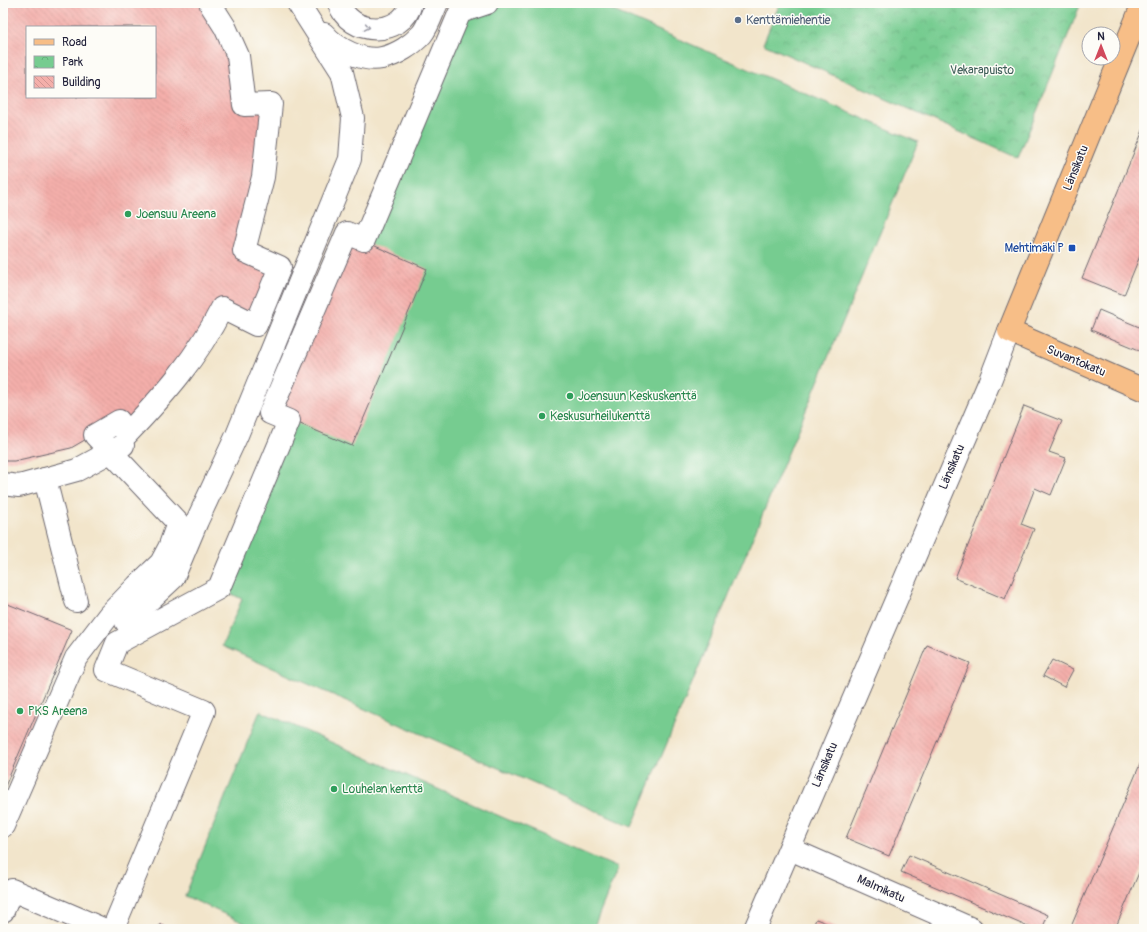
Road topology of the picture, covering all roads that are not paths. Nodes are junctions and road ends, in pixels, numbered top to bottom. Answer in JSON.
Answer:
{"nodes":[{"id":1,"x":214,"y":3,"type":"edge"},
{"id":2,"x":298,"y":3,"type":"edge"},
{"id":3,"x":313,"y":3,"type":"edge"},
{"id":4,"x":339,"y":3,"type":"edge"},
{"id":5,"x":411,"y":3,"type":"edge"},
{"id":6,"x":437,"y":3,"type":"edge"},
{"id":7,"x":486,"y":3,"type":"edge"},
{"id":8,"x":1143,"y":3,"type":"edge"},
{"id":9,"x":1009,"y":331,"type":"junction"},
{"id":10,"x":1144,"y":390,"type":"edge"},
{"id":11,"x":110,"y":452,"type":"junction"},
{"id":12,"x":45,"y":479,"type":"junction"},
{"id":13,"x":3,"y":484,"type":"edge"},
{"id":14,"x":197,"y":521,"type":"junction"},
{"id":15,"x":76,"y":601,"type":"dead end"},
{"id":16,"x":126,"y":622,"type":"dead end"},
{"id":17,"x":3,"y":826,"type":"edge"},
{"id":18,"x":790,"y":849,"type":"junction"},
{"id":19,"x":3,"y":911,"type":"edge"},
{"id":20,"x":103,"y":929,"type":"edge"},
{"id":21,"x":113,"y":929,"type":"edge"},
{"id":22,"x":755,"y":929,"type":"edge"},
{"id":23,"x":972,"y":929,"type":"edge"}],
"edges":[{"from":1,"to":11,"type":"street"},
{"from":2,"to":14,"type":"street"},
{"from":3,"to":6,"type":"street"},
{"from":4,"to":5,"type":"street","one_way":true},
{"from":7,"to":21,"type":"street"},
{"from":8,"to":9,"type":"main road","name":"Länsikatu"},
{"from":9,"to":10,"type":"main road","name":"Suvantokatu"},
{"from":9,"to":18,"type":"street","name":"Länsikatu"},
{"from":11,"to":12,"type":"street"},
{"from":11,"to":14,"type":"street"},
{"from":11,"to":17,"type":"street"},
{"from":12,"to":13,"type":"street"},
{"from":12,"to":15,"type":"street"},
{"from":14,"to":16,"type":"street"},
{"from":18,"to":22,"type":"street","name":"Länsikatu"},
{"from":18,"to":23,"type":"street","name":"Malmikatu"},
{"from":19,"to":20,"type":"street"}]}
